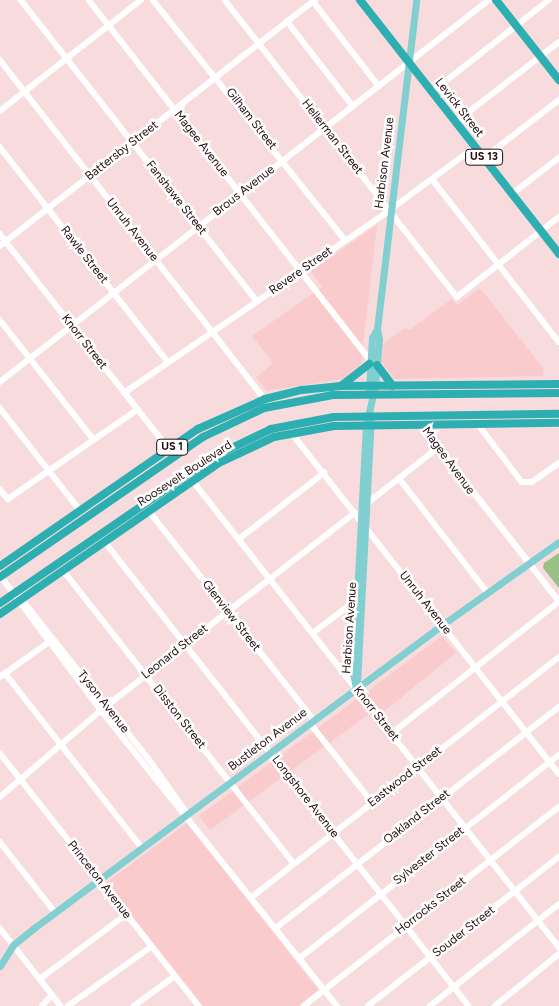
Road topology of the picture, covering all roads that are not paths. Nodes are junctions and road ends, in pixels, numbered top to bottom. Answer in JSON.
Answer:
{"nodes":[{"id":1,"x":21,"y":0,"type":"edge"},
{"id":2,"x":89,"y":0,"type":"edge"},
{"id":3,"x":141,"y":0,"type":"edge"},
{"id":4,"x":153,"y":0,"type":"edge"},
{"id":5,"x":225,"y":0,"type":"edge"},
{"id":6,"x":360,"y":0,"type":"edge"},
{"id":7,"x":416,"y":0,"type":"edge"},
{"id":8,"x":489,"y":0,"type":"edge"},
{"id":9,"x":496,"y":0,"type":"edge"},
{"id":10,"x":549,"y":0,"type":"edge"},
{"id":11,"x":314,"y":1,"type":"edge"},
{"id":12,"x":288,"y":21,"type":"junction"},
{"id":13,"x":109,"y":26,"type":"junction"},
{"id":14,"x":516,"y":26,"type":"junction"},
{"id":15,"x":559,"y":42,"type":"edge"},
{"id":16,"x":259,"y":44,"type":"junction"},
{"id":17,"x":540,"y":56,"type":"junction"},
{"id":18,"x":66,"y":59,"type":"junction"},
{"id":19,"x":0,"y":60,"type":"edge"},
{"id":20,"x":409,"y":62,"type":"junction"},
{"id":21,"x":216,"y":78,"type":"junction"},
{"id":22,"x":559,"y":80,"type":"edge"},
{"id":23,"x":379,"y":86,"type":"junction"},
{"id":24,"x":24,"y":92,"type":"junction"},
{"id":25,"x":432,"y":92,"type":"junction"},
{"id":26,"x":559,"y":100,"type":"edge"},
{"id":27,"x":353,"y":106,"type":"junction"},
{"id":28,"x":175,"y":110,"type":"junction"},
{"id":29,"x":0,"y":111,"type":"edge"},
{"id":30,"x":456,"y":122,"type":"junction"},
{"id":31,"x":325,"y":128,"type":"junction"},
{"id":32,"x":132,"y":143,"type":"junction"},
{"id":33,"x":0,"y":147,"type":"edge"},
{"id":34,"x":475,"y":147,"type":"junction"},
{"id":35,"x":484,"y":158,"type":"junction"},
{"id":36,"x":559,"y":158,"type":"edge"},
{"id":37,"x":284,"y":161,"type":"junction"},
{"id":38,"x":90,"y":176,"type":"junction"},
{"id":39,"x":432,"y":180,"type":"junction"},
{"id":40,"x":241,"y":194,"type":"junction"},
{"id":41,"x":512,"y":194,"type":"junction"},
{"id":42,"x":49,"y":208,"type":"junction"},
{"id":43,"x":390,"y":210,"type":"junction"},
{"id":44,"x":559,"y":217,"type":"edge"},
{"id":45,"x":198,"y":227,"type":"junction"},
{"id":46,"x":541,"y":231,"type":"junction"},
{"id":47,"x":0,"y":234,"type":"edge"},
{"id":48,"x":346,"y":240,"type":"junction"},
{"id":49,"x":6,"y":242,"type":"junction"},
{"id":50,"x":0,"y":246,"type":"edge"},
{"id":51,"x":559,"y":254,"type":"edge"},
{"id":52,"x":156,"y":260,"type":"junction"},
{"id":53,"x":498,"y":264,"type":"junction"},
{"id":54,"x":301,"y":271,"type":"junction"},
{"id":55,"x":114,"y":293,"type":"junction"},
{"id":56,"x":257,"y":301,"type":"junction"},
{"id":57,"x":0,"y":320,"type":"edge"},
{"id":58,"x":72,"y":326,"type":"junction"},
{"id":59,"x":212,"y":332,"type":"junction"},
{"id":60,"x":559,"y":342,"type":"edge"},
{"id":61,"x":30,"y":359,"type":"junction"},
{"id":62,"x":168,"y":362,"type":"junction"},
{"id":63,"x":372,"y":363,"type":"junction"},
{"id":64,"x":0,"y":382,"type":"edge"},
{"id":65,"x":559,"y":384,"type":"edge"},
{"id":66,"x":432,"y":385,"type":"junction"},
{"id":67,"x":341,"y":386,"type":"junction"},
{"id":68,"x":371,"y":386,"type":"junction"},
{"id":69,"x":393,"y":386,"type":"junction"},
{"id":70,"x":559,"y":388,"type":"edge"},
{"id":71,"x":559,"y":392,"type":"edge"},
{"id":72,"x":124,"y":393,"type":"junction"},
{"id":73,"x":538,"y":393,"type":"junction"},
{"id":74,"x":470,"y":394,"type":"junction"},
{"id":75,"x":371,"y":395,"type":"junction"},
{"id":76,"x":265,"y":399,"type":"junction"},
{"id":77,"x":0,"y":408,"type":"edge"},
{"id":78,"x":137,"y":410,"type":"junction"},
{"id":79,"x":559,"y":415,"type":"edge"},
{"id":80,"x":370,"y":417,"type":"junction"},
{"id":81,"x":559,"y":423,"type":"edge"},
{"id":82,"x":478,"y":424,"type":"junction"},
{"id":83,"x":527,"y":424,"type":"junction"},
{"id":84,"x":370,"y":425,"type":"junction"},
{"id":85,"x":421,"y":425,"type":"junction"},
{"id":86,"x":292,"y":432,"type":"junction"},
{"id":87,"x":94,"y":440,"type":"junction"},
{"id":88,"x":439,"y":447,"type":"junction"},
{"id":89,"x":168,"y":450,"type":"junction"},
{"id":90,"x":559,"y":463,"type":"edge"},
{"id":91,"x":49,"y":471,"type":"junction"},
{"id":92,"x":324,"y":473,"type":"junction"},
{"id":93,"x":399,"y":478,"type":"junction"},
{"id":94,"x":193,"y":481,"type":"junction"},
{"id":95,"x":0,"y":489,"type":"edge"},
{"id":96,"x":369,"y":502,"type":"junction"},
{"id":97,"x":80,"y":510,"type":"junction"},
{"id":98,"x":149,"y":511,"type":"junction"},
{"id":99,"x":355,"y":513,"type":"junction"},
{"id":100,"x":361,"y":522,"type":"junction"},
{"id":101,"x":367,"y":529,"type":"junction"},
{"id":102,"x":239,"y":540,"type":"junction"},
{"id":103,"x":105,"y":542,"type":"junction"},
{"id":104,"x":559,"y":542,"type":"edge"},
{"id":105,"x":530,"y":563,"type":"junction"},
{"id":106,"x":0,"y":566,"type":"edge"},
{"id":107,"x":63,"y":570,"type":"junction"},
{"id":108,"x":0,"y":576,"type":"edge"},
{"id":109,"x":270,"y":578,"type":"junction"},
{"id":110,"x":14,"y":593,"type":"junction"},
{"id":111,"x":488,"y":593,"type":"junction"},
{"id":112,"x":360,"y":598,"type":"junction"},
{"id":113,"x":20,"y":600,"type":"junction"},
{"id":114,"x":559,"y":601,"type":"edge"},
{"id":115,"x":0,"y":603,"type":"edge"},
{"id":116,"x":228,"y":611,"type":"junction"},
{"id":117,"x":0,"y":614,"type":"edge"},
{"id":118,"x":442,"y":625,"type":"junction"},
{"id":119,"x":313,"y":633,"type":"junction"},
{"id":120,"x":49,"y":642,"type":"junction"},
{"id":121,"x":185,"y":645,"type":"junction"},
{"id":122,"x":60,"y":652,"type":"junction"},
{"id":123,"x":559,"y":657,"type":"edge"},
{"id":124,"x":476,"y":667,"type":"junction"},
{"id":125,"x":2,"y":675,"type":"edge"},
{"id":126,"x":146,"y":676,"type":"junction"},
{"id":127,"x":356,"y":689,"type":"junction"},
{"id":128,"x":502,"y":702,"type":"junction"},
{"id":129,"x":559,"y":707,"type":"edge"},
{"id":130,"x":104,"y":708,"type":"junction"},
{"id":131,"x":312,"y":722,"type":"junction"},
{"id":132,"x":526,"y":733,"type":"junction"},
{"id":133,"x":391,"y":734,"type":"junction"},
{"id":134,"x":61,"y":744,"type":"junction"},
{"id":135,"x":270,"y":752,"type":"junction"},
{"id":136,"x":0,"y":753,"type":"edge"},
{"id":137,"x":559,"y":755,"type":"edge"},
{"id":138,"x":550,"y":762,"type":"junction"},
{"id":139,"x":418,"y":767,"type":"junction"},
{"id":140,"x":559,"y":774,"type":"edge"},
{"id":141,"x":20,"y":779,"type":"junction"},
{"id":142,"x":230,"y":783,"type":"junction"},
{"id":143,"x":0,"y":797,"type":"edge"},
{"id":144,"x":442,"y":798,"type":"junction"},
{"id":145,"x":373,"y":803,"type":"junction"},
{"id":146,"x":559,"y":807,"type":"edge"},
{"id":147,"x":187,"y":815,"type":"junction"},
{"id":148,"x":465,"y":828,"type":"junction"},
{"id":149,"x":334,"y":833,"type":"junction"},
{"id":150,"x":0,"y":842,"type":"edge"},
{"id":151,"x":142,"y":848,"type":"junction"},
{"id":152,"x":559,"y":857,"type":"edge"},
{"id":153,"x":490,"y":860,"type":"junction"},
{"id":154,"x":294,"y":864,"type":"junction"},
{"id":155,"x":358,"y":864,"type":"junction"},
{"id":156,"x":100,"y":879,"type":"junction"},
{"id":157,"x":515,"y":892,"type":"junction"},
{"id":158,"x":381,"y":894,"type":"junction"},
{"id":159,"x":252,"y":897,"type":"junction"},
{"id":160,"x":559,"y":904,"type":"edge"},
{"id":161,"x":55,"y":912,"type":"junction"},
{"id":162,"x":127,"y":914,"type":"junction"},
{"id":163,"x":538,"y":920,"type":"junction"},
{"id":164,"x":406,"y":926,"type":"junction"},
{"id":165,"x":0,"y":928,"type":"edge"},
{"id":166,"x":276,"y":928,"type":"junction"},
{"id":167,"x":12,"y":944,"type":"junction"},
{"id":168,"x":151,"y":947,"type":"junction"},
{"id":169,"x":559,"y":947,"type":"edge"},
{"id":170,"x":559,"y":954,"type":"edge"},
{"id":171,"x":300,"y":958,"type":"junction"},
{"id":172,"x":430,"y":958,"type":"junction"},
{"id":173,"x":0,"y":966,"type":"edge"},
{"id":174,"x":175,"y":976,"type":"junction"},
{"id":175,"x":40,"y":980,"type":"junction"},
{"id":176,"x":454,"y":986,"type":"junction"},
{"id":177,"x":325,"y":990,"type":"junction"},
{"id":178,"x":52,"y":994,"type":"junction"},
{"id":179,"x":42,"y":1006,"type":"edge"},
{"id":180,"x":61,"y":1006,"type":"edge"},
{"id":181,"x":68,"y":1006,"type":"edge"},
{"id":182,"x":134,"y":1006,"type":"edge"},
{"id":183,"x":199,"y":1006,"type":"edge"},
{"id":184,"x":304,"y":1006,"type":"edge"},
{"id":185,"x":337,"y":1006,"type":"edge"},
{"id":186,"x":368,"y":1006,"type":"edge"},
{"id":187,"x":430,"y":1006,"type":"edge"},
{"id":188,"x":469,"y":1006,"type":"edge"},
{"id":189,"x":495,"y":1006,"type":"edge"}],
"edges":[{"from":1,"to":18,"type":"street","name":"Fanshawe Street"},
{"from":2,"to":13,"type":"street","name":"Magee Avenue"},
{"from":3,"to":13,"type":"street"},
{"from":4,"to":21,"type":"street","name":"Gilham Street"},
{"from":5,"to":16,"type":"street","name":"Hellerman Street"},
{"from":6,"to":20,"type":"highway","name":"Levick Street","number":"US 13"},
{"from":7,"to":20,"type":"main road","name":"Harbison Avenue"},
{"from":8,"to":20,"type":"street","name":"Brous Avenue"},
{"from":9,"to":14,"type":"highway"},
{"from":10,"to":14,"type":"street"},
{"from":11,"to":12,"type":"street","name":"Battersby Street"},
{"from":11,"to":23,"type":"street"},
{"from":12,"to":16,"type":"street","name":"Battersby Street"},
{"from":12,"to":27,"type":"street"},
{"from":13,"to":18,"type":"street"},
{"from":13,"to":28,"type":"street","name":"Magee Avenue"},
{"from":14,"to":17,"type":"highway"},
{"from":14,"to":25,"type":"street"},
{"from":15,"to":17,"type":"street"},
{"from":16,"to":21,"type":"street","name":"Battersby Street"},
{"from":16,"to":31,"type":"street","name":"Hellerman Street"},
{"from":17,"to":22,"type":"highway"},
{"from":17,"to":30,"type":"street"},
{"from":18,"to":24,"type":"street"},
{"from":18,"to":32,"type":"street","name":"Fanshawe Street"},
{"from":19,"to":24,"type":"street","name":"Unruh Avenue"},
{"from":20,"to":23,"type":"street","name":"Brous Avenue"},
{"from":20,"to":25,"type":"highway","name":"Levick Street","number":"US 13"},
{"from":20,"to":43,"type":"main road","name":"Harbison Avenue"},
{"from":21,"to":28,"type":"street","name":"Battersby Street"},
{"from":21,"to":37,"type":"street","name":"Gilham Street"},
{"from":23,"to":27,"type":"street","name":"Brous Avenue"},
{"from":24,"to":29,"type":"street"},
{"from":24,"to":38,"type":"street","name":"Unruh Avenue"},
{"from":25,"to":30,"type":"highway","name":"Levick Street","number":"US 13"},
{"from":26,"to":35,"type":"street"},
{"from":27,"to":31,"type":"street","name":"Brous Avenue"},
{"from":28,"to":32,"type":"street","name":"Battersby Street"},
{"from":28,"to":40,"type":"street","name":"Magee Avenue"},
{"from":30,"to":34,"type":"highway","name":"Levick Street","number":"US 13"},
{"from":31,"to":37,"type":"street","name":"Brous Avenue"},
{"from":31,"to":43,"type":"street","name":"Hellerman Street"},
{"from":32,"to":38,"type":"street","name":"Battersby Street"},
{"from":32,"to":45,"type":"street","name":"Fanshawe Street"},
{"from":33,"to":42,"type":"street","name":"Rawle Street"},
{"from":34,"to":35,"type":"highway","name":"Levick Street","number":"US 13"},
{"from":34,"to":39,"type":"street","name":"Revere Street"},
{"from":35,"to":41,"type":"highway","name":"Levick Street","number":"US 13"},
{"from":36,"to":41,"type":"street"},
{"from":37,"to":40,"type":"street","name":"Brous Avenue"},
{"from":37,"to":48,"type":"street","name":"Gilham Street"},
{"from":38,"to":42,"type":"street","name":"Battersby Street"},
{"from":38,"to":52,"type":"street","name":"Unruh Avenue"},
{"from":39,"to":43,"type":"street","name":"Revere Street"},
{"from":39,"to":53,"type":"street"},
{"from":40,"to":45,"type":"street","name":"Brous Avenue"},
{"from":40,"to":54,"type":"street","name":"Magee Avenue"},
{"from":41,"to":46,"type":"highway","name":"Levick Street","number":"US 13"},
{"from":42,"to":49,"type":"street","name":"Battersby Street"},
{"from":42,"to":55,"type":"street","name":"Rawle Street"},
{"from":43,"to":48,"type":"street","name":"Revere Street"},
{"from":43,"to":53,"type":"street","name":"Hellerman Street"},
{"from":43,"to":63,"type":"main road","name":"Harbison Avenue"},
{"from":44,"to":46,"type":"street"},
{"from":45,"to":52,"type":"street","name":"Brous Avenue"},
{"from":45,"to":56,"type":"street","name":"Fanshawe Street"},
{"from":46,"to":51,"type":"highway","name":"Levick Street","number":"US 13"},
{"from":46,"to":53,"type":"street"},
{"from":47,"to":49,"type":"street","name":"Knorr Street"},
{"from":48,"to":54,"type":"street","name":"Revere Street"},
{"from":49,"to":50,"type":"street","name":"Battersby Street"},
{"from":49,"to":58,"type":"street","name":"Knorr Street"},
{"from":52,"to":55,"type":"street","name":"Brous Avenue"},
{"from":52,"to":59,"type":"street","name":"Unruh Avenue"},
{"from":53,"to":60,"type":"street"},
{"from":54,"to":56,"type":"street","name":"Revere Street"},
{"from":54,"to":63,"type":"street","name":"Magee Avenue"},
{"from":55,"to":58,"type":"street","name":"Brous Avenue"},
{"from":55,"to":62,"type":"street","name":"Rawle Street"},
{"from":56,"to":59,"type":"street","name":"Revere Street"},
{"from":57,"to":61,"type":"street"},
{"from":58,"to":61,"type":"street","name":"Brous Avenue"},
{"from":58,"to":72,"type":"street","name":"Knorr Street"},
{"from":59,"to":62,"type":"street","name":"Revere Street"},
{"from":59,"to":76,"type":"street","name":"Unruh Avenue"},
{"from":61,"to":64,"type":"street","name":"Brous Avenue"},
{"from":61,"to":87,"type":"street"},
{"from":62,"to":72,"type":"street","name":"Revere Street"},
{"from":63,"to":67,"type":"highway"},
{"from":63,"to":68,"type":"main road","name":"Harbison Avenue"},
{"from":63,"to":69,"type":"highway"},
{"from":65,"to":66,"type":"highway","number":"US 1"},
{"from":66,"to":69,"type":"highway","number":"US 1"},
{"from":66,"to":74,"type":"highway"},
{"from":67,"to":68,"type":"highway","number":"US 1"},
{"from":67,"to":76,"type":"highway","number":"US 1"},
{"from":68,"to":69,"type":"highway","number":"US 1"},
{"from":68,"to":75,"type":"main road","name":"Harbison Avenue"},
{"from":70,"to":73,"type":"highway"},
{"from":71,"to":73,"type":"highway","name":"Roosevelt Boulevard","number":"US 1"},
{"from":72,"to":78,"type":"street","name":"Knorr Street"},
{"from":73,"to":74,"type":"highway","name":"Roosevelt Boulevard","number":"US 1"},
{"from":74,"to":75,"type":"highway","name":"Roosevelt Boulevard","number":"US 1"},
{"from":75,"to":80,"type":"main road","name":"Harbison Avenue"},
{"from":75,"to":108,"type":"highway","name":"Roosevelt Boulevard","number":"US 1"},
{"from":76,"to":89,"type":"highway","number":"US 1"},
{"from":77,"to":91,"type":"street"},
{"from":78,"to":87,"type":"street"},
{"from":78,"to":89,"type":"street","name":"Knorr Street"},
{"from":79,"to":80,"type":"highway","name":"Roosevelt Boulevard","number":"US 1"},
{"from":79,"to":83,"type":"highway"},
{"from":80,"to":84,"type":"main road","name":"Harbison Avenue"},
{"from":80,"to":110,"type":"highway","name":"Roosevelt Boulevard","number":"US 1"},
{"from":81,"to":83,"type":"highway","name":"Roosevelt Boulevard"},
{"from":82,"to":83,"type":"highway","name":"Roosevelt Boulevard"},
{"from":82,"to":85,"type":"highway","name":"Roosevelt Boulevard"},
{"from":82,"to":90,"type":"street"},
{"from":84,"to":85,"type":"highway","name":"Roosevelt Boulevard"},
{"from":84,"to":86,"type":"highway","name":"Roosevelt Boulevard"},
{"from":84,"to":96,"type":"main road","name":"Harbison Avenue"},
{"from":84,"to":100,"type":"main road","name":"Harbison Avenue"},
{"from":85,"to":88,"type":"street","name":"Magee Avenue"},
{"from":86,"to":92,"type":"street","name":"Unruh Avenue"},
{"from":86,"to":94,"type":"highway","name":"Roosevelt Boulevard"},
{"from":87,"to":91,"type":"street"},
{"from":88,"to":93,"type":"street"},
{"from":88,"to":105,"type":"street","name":"Magee Avenue"},
{"from":89,"to":97,"type":"highway","number":"US 1"},
{"from":91,"to":95,"type":"street"},
{"from":91,"to":97,"type":"street"},
{"from":92,"to":99,"type":"street","name":"Unruh Avenue"},
{"from":92,"to":102,"type":"street"},
{"from":93,"to":96,"type":"street"},
{"from":93,"to":111,"type":"street"},
{"from":94,"to":98,"type":"highway","name":"Roosevelt Boulevard"},
{"from":94,"to":102,"type":"street","name":"Knorr Street"},
{"from":96,"to":101,"type":"main road","name":"Harbison Avenue"},
{"from":97,"to":106,"type":"highway","number":"US 1"},
{"from":98,"to":103,"type":"highway","name":"Roosevelt Boulevard"},
{"from":98,"to":116,"type":"street","name":"Glenview Street"},
{"from":99,"to":100,"type":"street","name":"Unruh Avenue"},
{"from":99,"to":109,"type":"street","name":"Leonard Street"},
{"from":100,"to":101,"type":"street","name":"Unruh Avenue"},
{"from":100,"to":112,"type":"main road","name":"Harbison Avenue"},
{"from":101,"to":112,"type":"main road","name":"Harbison Avenue"},
{"from":101,"to":118,"type":"street","name":"Unruh Avenue"},
{"from":102,"to":109,"type":"street","name":"Knorr Street"},
{"from":103,"to":107,"type":"highway","name":"Roosevelt Boulevard"},
{"from":103,"to":121,"type":"street","name":"Longshore Avenue"},
{"from":104,"to":105,"type":"main road","name":"Bustleton Avenue"},
{"from":105,"to":111,"type":"main road","name":"Bustleton Avenue"},
{"from":105,"to":114,"type":"street","name":"Magee Avenue"},
{"from":107,"to":113,"type":"highway","name":"Roosevelt Boulevard"},
{"from":107,"to":126,"type":"street","name":"Disston Street"},
{"from":108,"to":110,"type":"street","name":"Tyson Avenue"},
{"from":109,"to":116,"type":"street","name":"Leonard Street"},
{"from":109,"to":119,"type":"street","name":"Knorr Street"},
{"from":110,"to":113,"type":"street","name":"Tyson Avenue"},
{"from":110,"to":115,"type":"highway","name":"Roosevelt Boulevard","number":"US 1"},
{"from":111,"to":118,"type":"main road","name":"Bustleton Avenue"},
{"from":112,"to":119,"type":"street"},
{"from":112,"to":127,"type":"main road","name":"Harbison Avenue"},
{"from":113,"to":117,"type":"highway","name":"Roosevelt Boulevard"},
{"from":113,"to":120,"type":"street","name":"Tyson Avenue"},
{"from":113,"to":122,"type":"street","name":"Tyson Avenue"},
{"from":114,"to":124,"type":"street"},
{"from":116,"to":121,"type":"street","name":"Leonard Street"},
{"from":116,"to":131,"type":"street","name":"Glenview Street"},
{"from":118,"to":124,"type":"street","name":"Unruh Avenue"},
{"from":118,"to":127,"type":"main road","name":"Bustleton Avenue"},
{"from":119,"to":127,"type":"street","name":"Knorr Street"},
{"from":120,"to":122,"type":"street","name":"Tyson Avenue"},
{"from":120,"to":125,"type":"street"},
{"from":121,"to":126,"type":"street","name":"Leonard Street"},
{"from":121,"to":135,"type":"street","name":"Longshore Avenue"},
{"from":122,"to":130,"type":"street","name":"Tyson Avenue"},
{"from":123,"to":128,"type":"street","name":"Eastwood Street"},
{"from":124,"to":128,"type":"street","name":"Unruh Avenue"},
{"from":124,"to":133,"type":"street"},
{"from":125,"to":134,"type":"street"},
{"from":126,"to":130,"type":"street","name":"Leonard Street"},
{"from":126,"to":142,"type":"street","name":"Disston Street"},
{"from":127,"to":131,"type":"main road","name":"Bustleton Avenue"},
{"from":127,"to":133,"type":"street","name":"Knorr Street"},
{"from":128,"to":132,"type":"street","name":"Unruh Avenue"},
{"from":128,"to":139,"type":"street","name":"Eastwood Street"},
{"from":129,"to":132,"type":"street","name":"Oakland Street"},
{"from":130,"to":134,"type":"street","name":"Leonard Street"},
{"from":130,"to":147,"type":"street","name":"Tyson Avenue"},
{"from":131,"to":135,"type":"main road","name":"Bustleton Avenue"},
{"from":131,"to":145,"type":"street","name":"Glenview Street"},
{"from":132,"to":138,"type":"street","name":"Unruh Avenue"},
{"from":132,"to":144,"type":"street","name":"Oakland Street"},
{"from":133,"to":139,"type":"street","name":"Knorr Street"},
{"from":134,"to":141,"type":"street","name":"Leonard Street"},
{"from":134,"to":151,"type":"street"},
{"from":135,"to":142,"type":"main road","name":"Bustleton Avenue"},
{"from":135,"to":149,"type":"street","name":"Longshore Avenue"},
{"from":136,"to":141,"type":"street","name":"Princeton Avenue"},
{"from":137,"to":138,"type":"street","name":"Sylvester Street"},
{"from":138,"to":140,"type":"street","name":"Unruh Avenue"},
{"from":138,"to":148,"type":"street","name":"Sylvester Street"},
{"from":139,"to":144,"type":"street","name":"Knorr Street"},
{"from":139,"to":145,"type":"street","name":"Eastwood Street"},
{"from":141,"to":143,"type":"street","name":"Leonard Street"},
{"from":141,"to":156,"type":"street","name":"Princeton Avenue"},
{"from":142,"to":147,"type":"main road","name":"Bustleton Avenue"},
{"from":142,"to":154,"type":"street","name":"Disston Street"},
{"from":144,"to":148,"type":"street","name":"Knorr Street"},
{"from":144,"to":155,"type":"street","name":"Oakland Street"},
{"from":145,"to":149,"type":"street","name":"Eastwood Street"},
{"from":146,"to":153,"type":"street","name":"Horrocks Street"},
{"from":147,"to":151,"type":"main road","name":"Bustleton Avenue"},
{"from":147,"to":159,"type":"street","name":"Tyson Avenue"},
{"from":148,"to":153,"type":"street","name":"Knorr Street"},
{"from":148,"to":158,"type":"street","name":"Sylvester Street"},
{"from":149,"to":154,"type":"street","name":"Eastwood Street"},
{"from":149,"to":155,"type":"street","name":"Longshore Avenue"},
{"from":150,"to":161,"type":"street"},
{"from":151,"to":156,"type":"main road","name":"Bustleton Avenue"},
{"from":152,"to":157,"type":"street","name":"Souder Street"},
{"from":153,"to":157,"type":"street","name":"Knorr Street"},
{"from":153,"to":164,"type":"street","name":"Horrocks Street"},
{"from":154,"to":159,"type":"street","name":"Eastwood Street"},
{"from":155,"to":158,"type":"street","name":"Longshore Avenue"},
{"from":155,"to":166,"type":"street","name":"Oakland Street"},
{"from":156,"to":161,"type":"main road","name":"Bustleton Avenue"},
{"from":156,"to":162,"type":"street","name":"Princeton Avenue"},
{"from":157,"to":163,"type":"street","name":"Knorr Street"},
{"from":157,"to":172,"type":"street","name":"Souder Street"},
{"from":158,"to":164,"type":"street","name":"Longshore Avenue"},
{"from":158,"to":171,"type":"street","name":"Sylvester Street"},
{"from":159,"to":166,"type":"street","name":"Tyson Avenue"},
{"from":160,"to":163,"type":"street"},
{"from":161,"to":167,"type":"main road","name":"Bustleton Avenue"},
{"from":162,"to":168,"type":"street","name":"Princeton Avenue"},
{"from":162,"to":175,"type":"street"},
{"from":163,"to":169,"type":"street","name":"Knorr Street"},
{"from":163,"to":176,"type":"street"},
{"from":164,"to":172,"type":"street","name":"Longshore Avenue"},
{"from":164,"to":177,"type":"street","name":"Horrocks Street"},
{"from":165,"to":167,"type":"street"},
{"from":166,"to":171,"type":"street","name":"Tyson Avenue"},
{"from":167,"to":173,"type":"main road","name":"Bustleton Avenue"},
{"from":167,"to":175,"type":"street"},
{"from":168,"to":174,"type":"street","name":"Princeton Avenue"},
{"from":168,"to":181,"type":"street"},
{"from":170,"to":189,"type":"street"},
{"from":171,"to":177,"type":"street","name":"Tyson Avenue"},
{"from":172,"to":176,"type":"street","name":"Longshore Avenue"},
{"from":172,"to":186,"type":"street","name":"Souder Street"},
{"from":174,"to":182,"type":"street"},
{"from":174,"to":183,"type":"street","name":"Princeton Avenue"},
{"from":175,"to":178,"type":"street"},
{"from":176,"to":187,"type":"street"},
{"from":176,"to":188,"type":"street","name":"Longshore Avenue"},
{"from":177,"to":184,"type":"street","name":"Horrocks Street"},
{"from":177,"to":185,"type":"street","name":"Tyson Avenue"},
{"from":178,"to":179,"type":"street"},
{"from":178,"to":180,"type":"street"}]}
